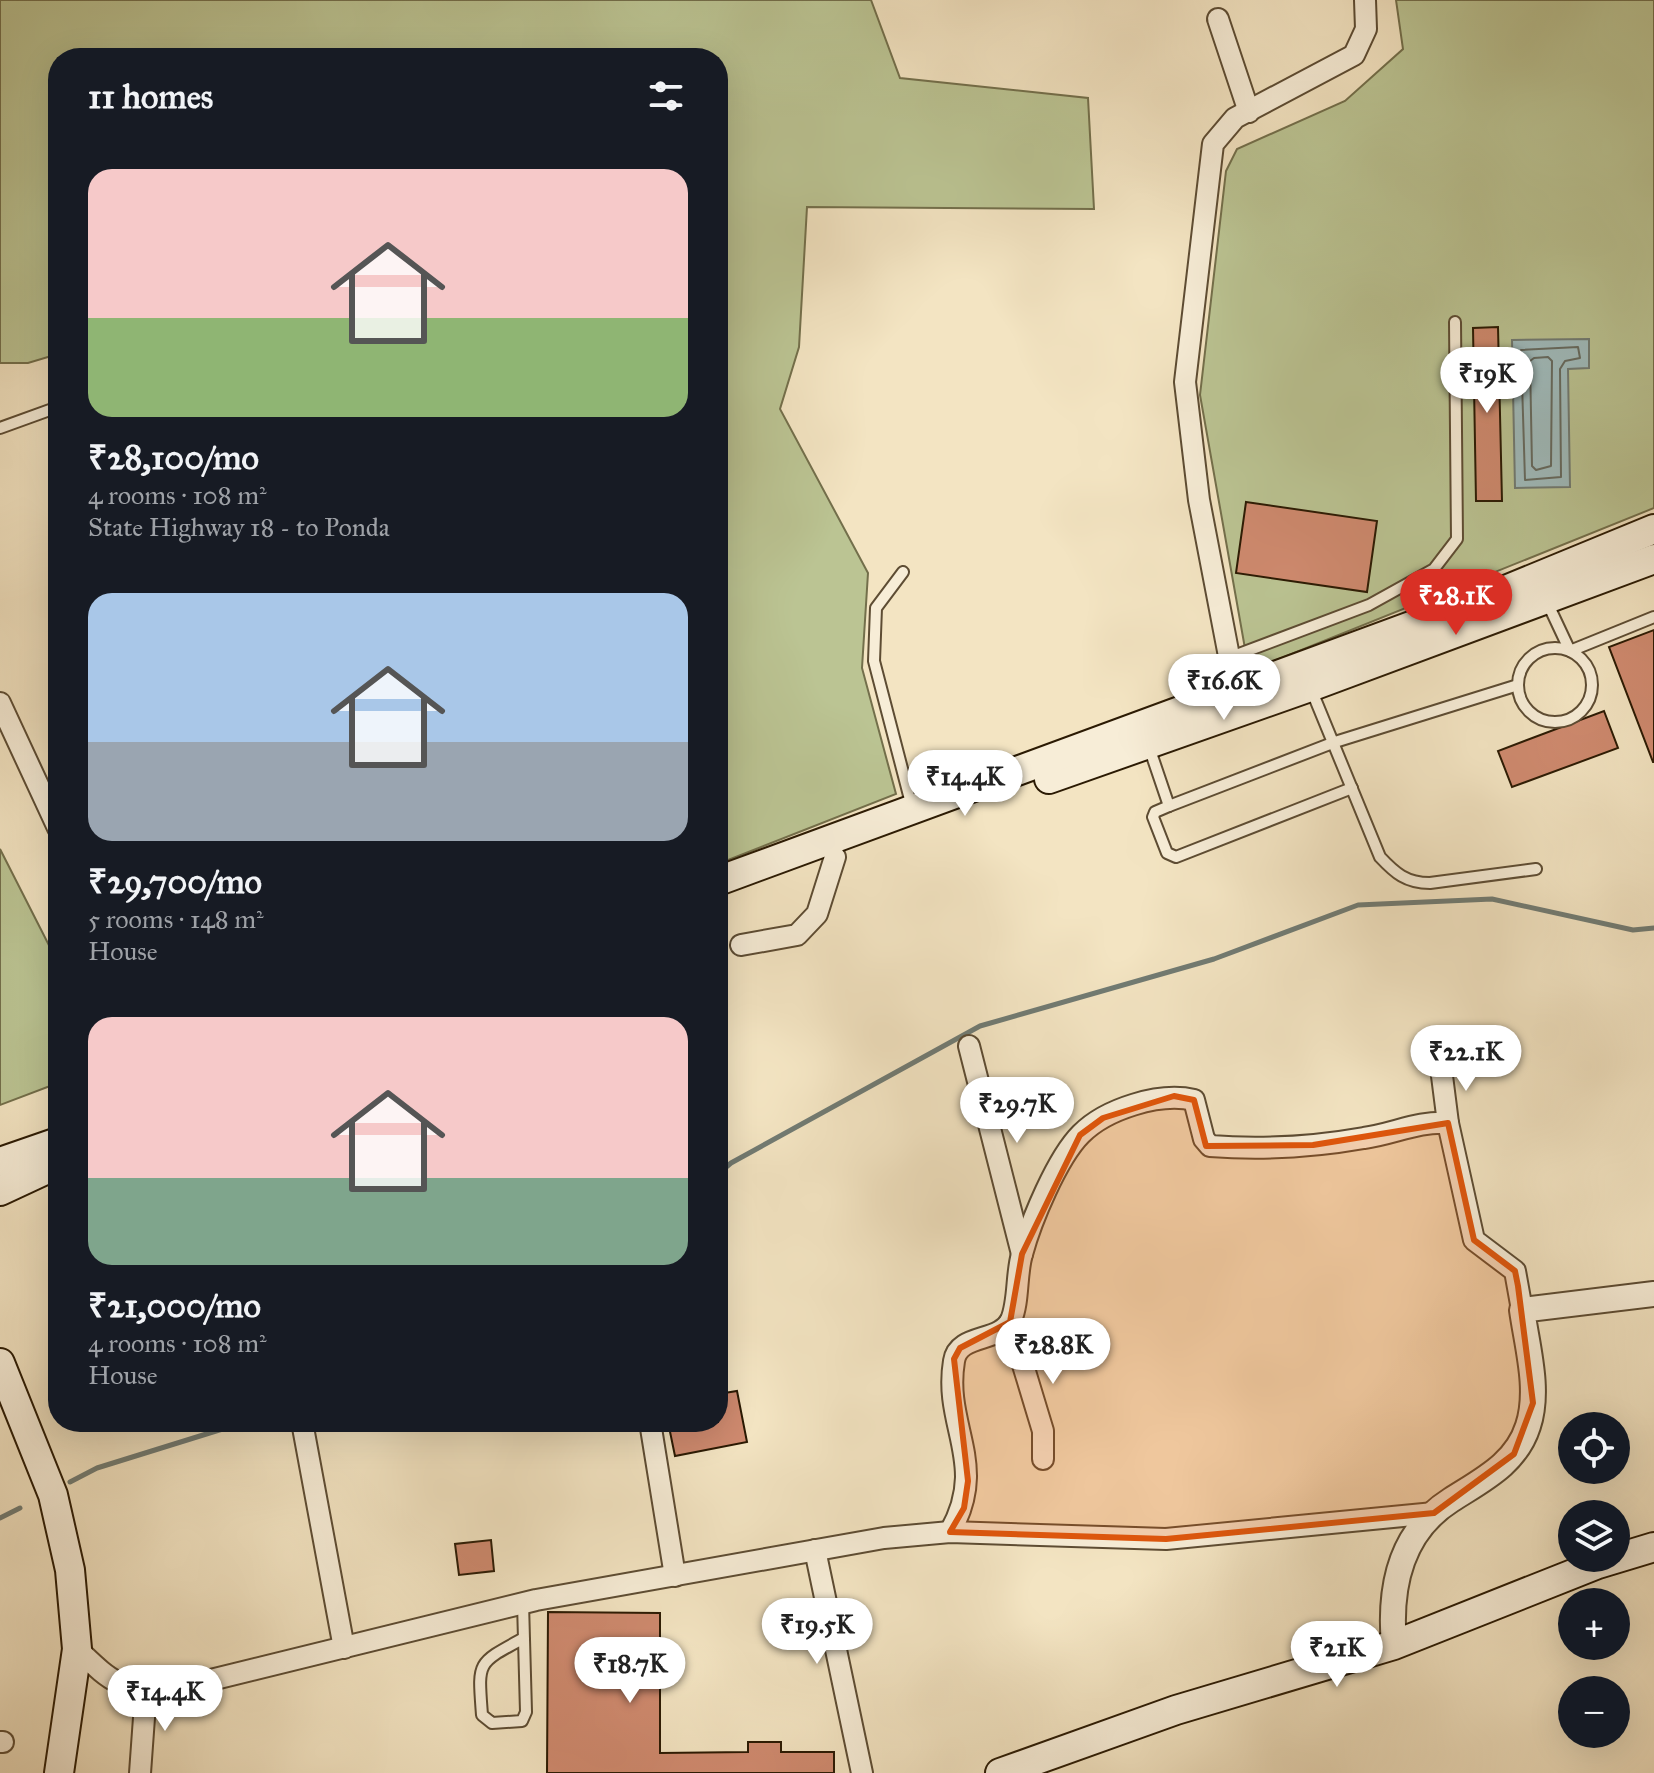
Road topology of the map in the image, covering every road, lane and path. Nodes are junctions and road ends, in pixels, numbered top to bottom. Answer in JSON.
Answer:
{"nodes":[{"id":1,"x":1365,"y":0,"type":"edge"},
{"id":2,"x":1218,"y":19,"type":"dead end"},
{"id":3,"x":1249,"y":112,"type":"junction"},
{"id":4,"x":1455,"y":322,"type":"dead end"},
{"id":5,"x":48,"y":411,"type":"edge"},
{"id":6,"x":0,"y":428,"type":"edge"},
{"id":7,"x":1654,"y":529,"type":"edge"},
{"id":8,"x":1654,"y":559,"type":"edge"},
{"id":9,"x":903,"y":572,"type":"dead end"},
{"id":10,"x":1546,"y":600,"type":"junction"},
{"id":11,"x":1654,"y":617,"type":"edge"},
{"id":12,"x":1570,"y":651,"type":"junction"},
{"id":13,"x":1231,"y":657,"type":"junction"},
{"id":14,"x":1518,"y":685,"type":"junction"},
{"id":15,"x":1310,"y":687,"type":"junction"},
{"id":16,"x":1238,"y":701,"type":"junction"},
{"id":17,"x":0,"y":703,"type":"edge"},
{"id":18,"x":1335,"y":742,"type":"junction"},
{"id":19,"x":1148,"y":745,"type":"junction"},
{"id":20,"x":1352,"y":788,"type":"junction"},
{"id":21,"x":48,"y":806,"type":"edge"},
{"id":22,"x":1169,"y":806,"type":"junction"},
{"id":23,"x":913,"y":809,"type":"junction"},
{"id":24,"x":835,"y":857,"type":"junction"},
{"id":25,"x":1536,"y":869,"type":"dead end"},
{"id":26,"x":728,"y":877,"type":"edge"},
{"id":27,"x":728,"y":896,"type":"edge"},
{"id":28,"x":741,"y":945,"type":"dead end"},
{"id":29,"x":969,"y":1046,"type":"dead end"},
{"id":30,"x":1441,"y":1068,"type":"dead end"},
{"id":31,"x":1448,"y":1123,"type":"junction"},
{"id":32,"x":48,"y":1145,"type":"edge"},
{"id":33,"x":0,"y":1162,"type":"edge"},
{"id":34,"x":48,"y":1169,"type":"edge"},
{"id":35,"x":0,"y":1191,"type":"edge"},
{"id":36,"x":1022,"y":1254,"type":"junction"},
{"id":37,"x":1654,"y":1294,"type":"edge"},
{"id":38,"x":1522,"y":1310,"type":"junction"},
{"id":39,"x":1010,"y":1322,"type":"junction"},
{"id":40,"x":0,"y":1363,"type":"edge"},
{"id":41,"x":9,"y":1405,"type":"edge"},
{"id":42,"x":304,"y":1432,"type":"edge"},
{"id":43,"x":652,"y":1432,"type":"edge"},
{"id":44,"x":1043,"y":1459,"type":"dead end"},
{"id":45,"x":1434,"y":1513,"type":"junction"},
{"id":46,"x":950,"y":1532,"type":"junction"},
{"id":47,"x":1654,"y":1547,"type":"edge"},
{"id":48,"x":815,"y":1550,"type":"junction"},
{"id":49,"x":675,"y":1576,"type":"junction"},
{"id":50,"x":523,"y":1603,"type":"junction"},
{"id":51,"x":524,"y":1638,"type":"junction"},
{"id":52,"x":1394,"y":1645,"type":"junction"},
{"id":53,"x":344,"y":1648,"type":"junction"},
{"id":54,"x":77,"y":1649,"type":"junction"},
{"id":55,"x":146,"y":1690,"type":"junction"},
{"id":56,"x":59,"y":1773,"type":"edge"},
{"id":57,"x":140,"y":1773,"type":"edge"},
{"id":58,"x":862,"y":1773,"type":"edge"},
{"id":59,"x":1000,"y":1773,"type":"edge"}],
"edges":[{"from":1,"to":3,"type":"street"},
{"from":2,"to":3,"type":"street"},
{"from":3,"to":13,"type":"street"},
{"from":4,"to":13,"type":"lane"},
{"from":5,"to":6,"type":"lane"},
{"from":7,"to":16,"type":"main road"},
{"from":8,"to":10,"type":"main road"},
{"from":9,"to":23,"type":"lane"},
{"from":10,"to":12,"type":"lane"},
{"from":10,"to":15,"type":"main road"},
{"from":11,"to":12,"type":"lane"},
{"from":12,"to":14,"type":"lane"},
{"from":12,"to":14,"type":"lane"},
{"from":13,"to":16,"type":"street"},
{"from":14,"to":18,"type":"lane"},
{"from":15,"to":16,"type":"main road"},
{"from":15,"to":18,"type":"lane"},
{"from":16,"to":19,"type":"main road"},
{"from":16,"to":23,"type":"main road"},
{"from":17,"to":21,"type":"street"},
{"from":18,"to":20,"type":"lane"},
{"from":18,"to":22,"type":"lane"},
{"from":19,"to":22,"type":"lane"},
{"from":19,"to":24,"type":"main road"},
{"from":20,"to":22,"type":"lane"},
{"from":20,"to":25,"type":"lane"},
{"from":23,"to":26,"type":"main road"},
{"from":24,"to":27,"type":"main road"},
{"from":24,"to":28,"type":"street"},
{"from":29,"to":36,"type":"street"},
{"from":30,"to":31,"type":"street"},
{"from":31,"to":36,"type":"street"},
{"from":31,"to":38,"type":"street"},
{"from":32,"to":33,"type":"main road"},
{"from":34,"to":35,"type":"main road"},
{"from":36,"to":39,"type":"street"},
{"from":37,"to":38,"type":"street"},
{"from":38,"to":45,"type":"street"},
{"from":39,"to":44,"type":"street"},
{"from":39,"to":46,"type":"street"},
{"from":40,"to":41,"type":"main road"},
{"from":41,"to":54,"type":"main road"},
{"from":42,"to":53,"type":"street"},
{"from":43,"to":49,"type":"street"},
{"from":45,"to":46,"type":"street"},
{"from":45,"to":52,"type":"street"},
{"from":46,"to":48,"type":"street"},
{"from":47,"to":52,"type":"main road"},
{"from":48,"to":49,"type":"street"},
{"from":48,"to":58,"type":"street"},
{"from":49,"to":50,"type":"street"},
{"from":50,"to":51,"type":"lane"},
{"from":50,"to":53,"type":"street"},
{"from":51,"to":51,"type":"lane"},
{"from":52,"to":59,"type":"main road"},
{"from":53,"to":55,"type":"street"},
{"from":54,"to":55,"type":"street"},
{"from":54,"to":56,"type":"main road"},
{"from":55,"to":57,"type":"street"}]}
